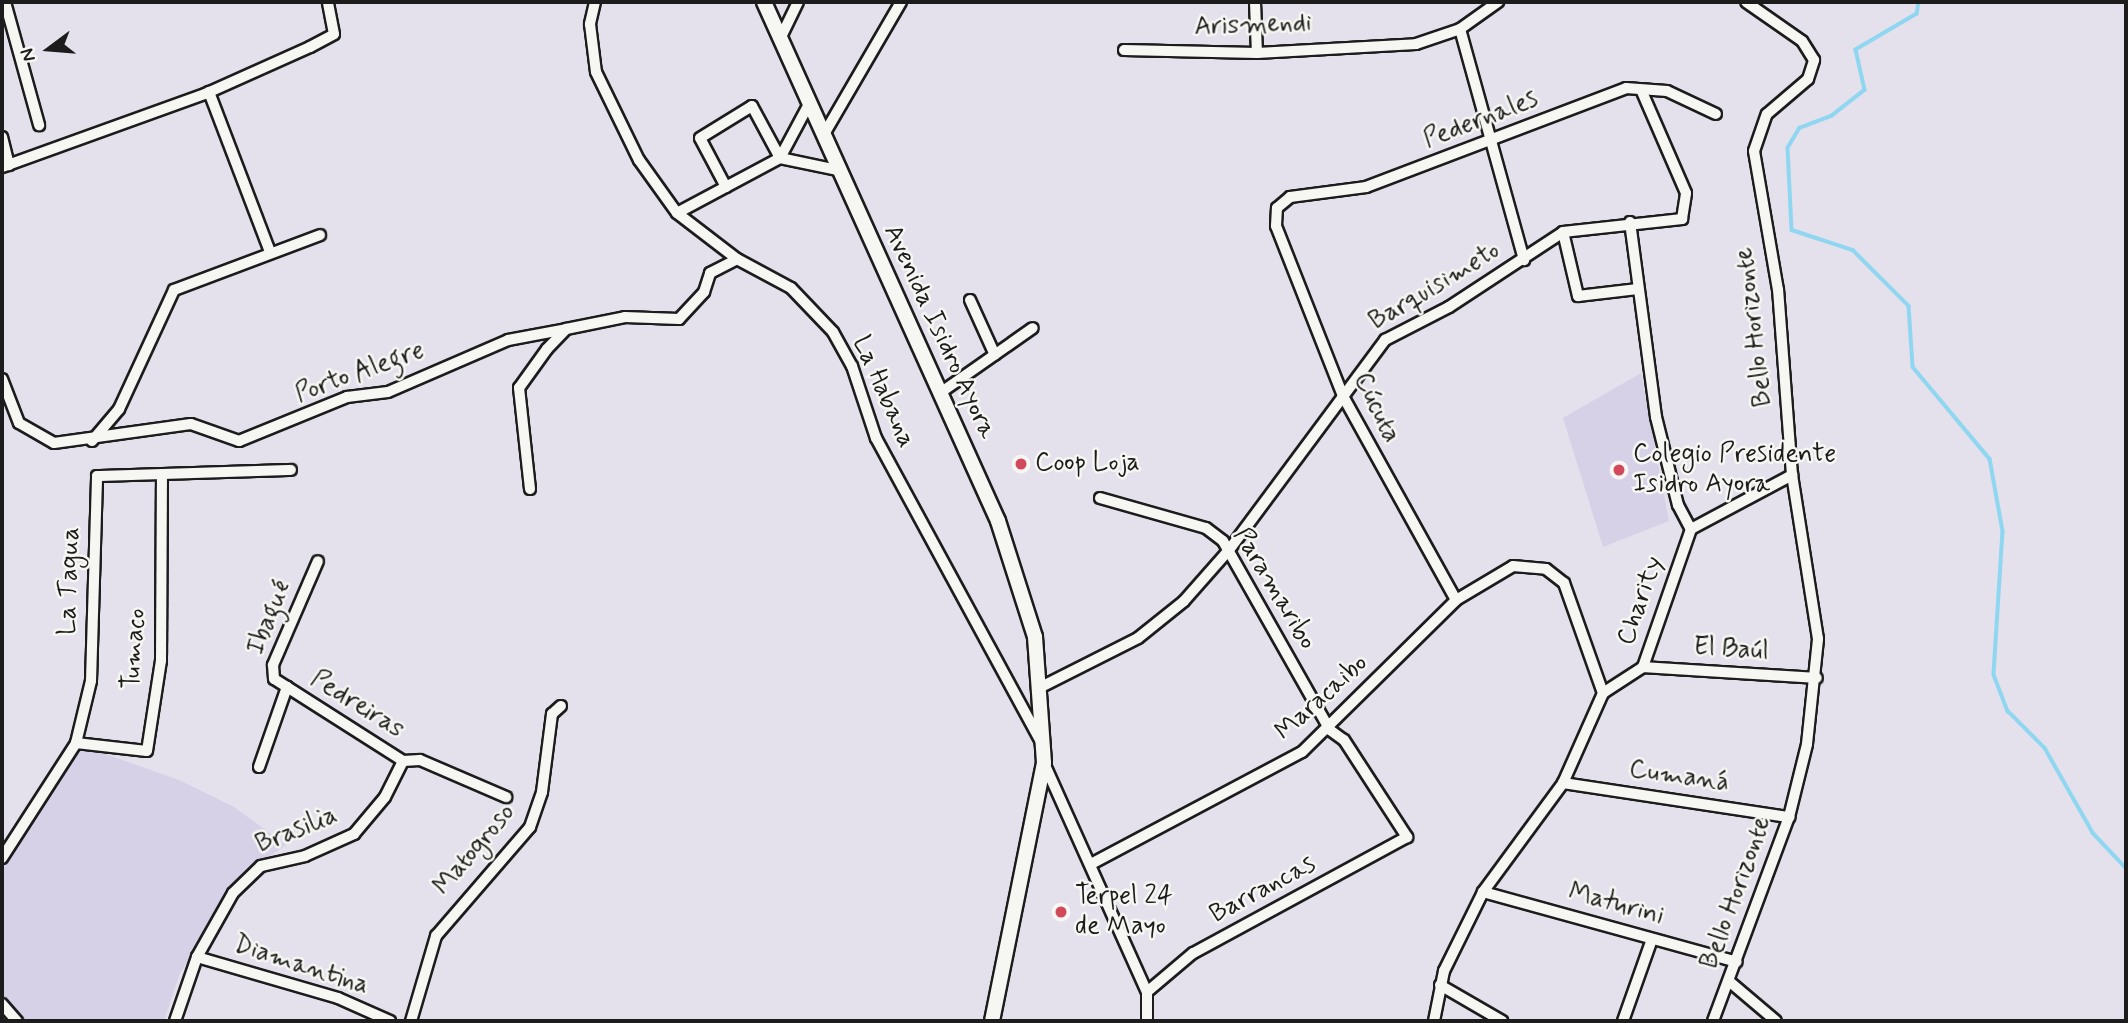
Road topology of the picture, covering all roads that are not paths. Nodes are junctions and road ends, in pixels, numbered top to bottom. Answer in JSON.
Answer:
{"nodes":[{"id":1,"x":5,"y":2,"type":"edge"},
{"id":2,"x":328,"y":2,"type":"edge"},
{"id":3,"x":595,"y":2,"type":"edge"},
{"id":4,"x":764,"y":2,"type":"edge"},
{"id":5,"x":798,"y":2,"type":"edge"},
{"id":6,"x":901,"y":2,"type":"edge"},
{"id":7,"x":1255,"y":2,"type":"edge"},
{"id":8,"x":1498,"y":2,"type":"edge"},
{"id":9,"x":1746,"y":2,"type":"edge"},
{"id":10,"x":1460,"y":29,"type":"junction"},
{"id":11,"x":780,"y":39,"type":"junction"},
{"id":12,"x":1124,"y":50,"type":"dead end"},
{"id":13,"x":1257,"y":53,"type":"junction"},
{"id":14,"x":209,"y":92,"type":"junction"},
{"id":15,"x":1642,"y":92,"type":"junction"},
{"id":16,"x":809,"y":104,"type":"junction"},
{"id":17,"x":1716,"y":114,"type":"dead end"},
{"id":18,"x":39,"y":125,"type":"dead end"},
{"id":19,"x":823,"y":136,"type":"junction"},
{"id":20,"x":2,"y":137,"type":"edge"},
{"id":21,"x":1488,"y":143,"type":"junction"},
{"id":22,"x":780,"y":158,"type":"junction"},
{"id":23,"x":5,"y":166,"type":"edge"},
{"id":24,"x":837,"y":170,"type":"junction"},
{"id":25,"x":726,"y":187,"type":"junction"},
{"id":26,"x":677,"y":213,"type":"junction"},
{"id":27,"x":1630,"y":222,"type":"junction"},
{"id":28,"x":1276,"y":226,"type":"joint"},
{"id":29,"x":1563,"y":232,"type":"junction"},
{"id":30,"x":320,"y":235,"type":"dead end"},
{"id":31,"x":270,"y":253,"type":"junction"},
{"id":32,"x":737,"y":259,"type":"junction"},
{"id":33,"x":1524,"y":260,"type":"junction"},
{"id":34,"x":1638,"y":289,"type":"junction"},
{"id":35,"x":970,"y":300,"type":"dead end"},
{"id":36,"x":1033,"y":328,"type":"dead end"},
{"id":37,"x":566,"y":329,"type":"junction"},
{"id":38,"x":995,"y":355,"type":"junction"},
{"id":39,"x":3,"y":384,"type":"edge"},
{"id":40,"x":940,"y":393,"type":"junction"},
{"id":41,"x":1343,"y":396,"type":"junction"},
{"id":42,"x":90,"y":442,"type":"junction"},
{"id":43,"x":291,"y":470,"type":"dead end"},
{"id":44,"x":162,"y":474,"type":"junction"},
{"id":45,"x":1792,"y":475,"type":"junction"},
{"id":46,"x":530,"y":489,"type":"dead end"},
{"id":47,"x":1100,"y":498,"type":"dead end"},
{"id":48,"x":1691,"y":529,"type":"junction"},
{"id":49,"x":1229,"y":550,"type":"junction"},
{"id":50,"x":318,"y":561,"type":"dead end"},
{"id":51,"x":1456,"y":600,"type":"junction"},
{"id":52,"x":1643,"y":667,"type":"junction"},
{"id":53,"x":1817,"y":678,"type":"junction"},
{"id":54,"x":1042,"y":686,"type":"junction"},
{"id":55,"x":287,"y":687,"type":"junction"},
{"id":56,"x":1603,"y":693,"type":"junction"},
{"id":57,"x":561,"y":706,"type":"dead end"},
{"id":58,"x":1330,"y":730,"type":"junction"},
{"id":59,"x":76,"y":743,"type":"junction"},
{"id":60,"x":1045,"y":757,"type":"junction"},
{"id":61,"x":404,"y":761,"type":"junction"},
{"id":62,"x":258,"y":767,"type":"dead end"},
{"id":63,"x":1563,"y":783,"type":"junction"},
{"id":64,"x":506,"y":797,"type":"dead end"},
{"id":65,"x":1790,"y":817,"type":"junction"},
{"id":66,"x":1407,"y":837,"type":"joint"},
{"id":67,"x":2,"y":858,"type":"edge"},
{"id":68,"x":1091,"y":864,"type":"junction"},
{"id":69,"x":1483,"y":892,"type":"junction"},
{"id":70,"x":1653,"y":939,"type":"junction"},
{"id":71,"x":197,"y":957,"type":"junction"},
{"id":72,"x":1737,"y":962,"type":"junction"},
{"id":73,"x":1730,"y":982,"type":"junction"},
{"id":74,"x":1440,"y":985,"type":"junction"},
{"id":75,"x":1147,"y":992,"type":"junction"},
{"id":76,"x":2,"y":1004,"type":"edge"},
{"id":77,"x":17,"y":1021,"type":"edge"},
{"id":78,"x":175,"y":1021,"type":"edge"},
{"id":79,"x":390,"y":1021,"type":"edge"},
{"id":80,"x":411,"y":1021,"type":"edge"},
{"id":81,"x":992,"y":1021,"type":"edge"},
{"id":82,"x":1147,"y":1021,"type":"edge"},
{"id":83,"x":1434,"y":1021,"type":"edge"},
{"id":84,"x":1502,"y":1021,"type":"edge"},
{"id":85,"x":1623,"y":1021,"type":"edge"},
{"id":86,"x":1713,"y":1021,"type":"edge"},
{"id":87,"x":1776,"y":1021,"type":"edge"}],
"edges":[{"from":1,"to":18,"type":"street"},
{"from":2,"to":14,"type":"street"},
{"from":3,"to":26,"type":"street","name":"La Habana"},
{"from":4,"to":11,"type":"main road","name":"Avenida Isidro Ayora"},
{"from":5,"to":11,"type":"street"},
{"from":6,"to":19,"type":"street"},
{"from":7,"to":13,"type":"street"},
{"from":8,"to":10,"type":"street","name":"Arismendi"},
{"from":9,"to":45,"type":"street","name":"Bello Horizonte"},
{"from":10,"to":13,"type":"street","name":"Arismendi"},
{"from":10,"to":21,"type":"street"},
{"from":11,"to":16,"type":"main road","name":"Avenida Isidro Ayora"},
{"from":12,"to":13,"type":"street","name":"Arismendi"},
{"from":14,"to":23,"type":"street"},
{"from":14,"to":31,"type":"street"},
{"from":15,"to":17,"type":"street","name":"Pedernales"},
{"from":15,"to":21,"type":"street","name":"Pedernales"},
{"from":15,"to":27,"type":"street","name":"Barquisimeto"},
{"from":16,"to":19,"type":"main road","name":"Avenida Isidro Ayora"},
{"from":16,"to":22,"type":"street"},
{"from":19,"to":24,"type":"main road","name":"Avenida Isidro Ayora"},
{"from":20,"to":23,"type":"street"},
{"from":21,"to":28,"type":"street","name":"Pedernales"},
{"from":21,"to":33,"type":"street"},
{"from":22,"to":24,"type":"street"},
{"from":22,"to":25,"type":"street"},
{"from":22,"to":25,"type":"street"},
{"from":24,"to":40,"type":"main road","name":"Avenida Isidro Ayora"},
{"from":25,"to":26,"type":"street"},
{"from":26,"to":32,"type":"street","name":"La Habana"},
{"from":27,"to":29,"type":"street","name":"Barquisimeto"},
{"from":27,"to":34,"type":"street","name":"Charity"},
{"from":28,"to":41,"type":"street","name":"Cúcuta"},
{"from":29,"to":33,"type":"street","name":"Barquisimeto"},
{"from":29,"to":34,"type":"street"},
{"from":30,"to":31,"type":"street"},
{"from":31,"to":42,"type":"street"},
{"from":32,"to":37,"type":"street"},
{"from":32,"to":60,"type":"street","name":"La Habana"},
{"from":33,"to":41,"type":"street","name":"Barquisimeto"},
{"from":34,"to":48,"type":"street","name":"Charity"},
{"from":35,"to":38,"type":"street"},
{"from":36,"to":38,"type":"street"},
{"from":37,"to":42,"type":"street","name":"Porto Alegre"},
{"from":37,"to":46,"type":"street"},
{"from":38,"to":40,"type":"street"},
{"from":39,"to":42,"type":"street","name":"Porto Alegre"},
{"from":40,"to":54,"type":"main road","name":"Avenida Isidro Ayora"},
{"from":41,"to":49,"type":"street","name":"Barquisimeto"},
{"from":41,"to":51,"type":"street","name":"Cúcuta"},
{"from":43,"to":44,"type":"street","name":"La Tagua"},
{"from":44,"to":59,"type":"street","name":"La Tagua"},
{"from":44,"to":59,"type":"street","name":"Tumaco"},
{"from":45,"to":48,"type":"street"},
{"from":45,"to":53,"type":"street","name":"Bello Horizonte"},
{"from":47,"to":49,"type":"street","name":"Paramaribo"},
{"from":48,"to":52,"type":"street","name":"Charity"},
{"from":49,"to":54,"type":"street","name":"Barquisimeto"},
{"from":49,"to":58,"type":"street","name":"Paramaribo"},
{"from":50,"to":55,"type":"street","name":"Ibagué"},
{"from":51,"to":56,"type":"street","name":"Maracaibo"},
{"from":51,"to":58,"type":"street","name":"Maracaibo"},
{"from":52,"to":53,"type":"street","name":"El Baúl"},
{"from":52,"to":56,"type":"street","name":"Charity"},
{"from":53,"to":65,"type":"street","name":"Bello Horizonte"},
{"from":54,"to":60,"type":"main road","name":"Avenida Isidro Ayora"},
{"from":55,"to":61,"type":"street","name":"Pedreiras"},
{"from":55,"to":62,"type":"street","name":"Ibagué"},
{"from":56,"to":63,"type":"street"},
{"from":57,"to":80,"type":"street","name":"Matogroso"},
{"from":58,"to":66,"type":"street","name":"Paramaribo"},
{"from":58,"to":68,"type":"street","name":"Maracaibo"},
{"from":59,"to":67,"type":"street","name":"La Tagua"},
{"from":60,"to":68,"type":"street","name":"La Habana"},
{"from":60,"to":81,"type":"main road","name":"Avenida Isidro Ayora"},
{"from":61,"to":64,"type":"street"},
{"from":61,"to":71,"type":"street","name":"Brasilia"},
{"from":63,"to":65,"type":"street","name":"Cumaná"},
{"from":63,"to":69,"type":"street"},
{"from":65,"to":72,"type":"street","name":"Bello Horizonte"},
{"from":66,"to":75,"type":"street","name":"Barrancas"},
{"from":68,"to":75,"type":"street","name":"La Habana"},
{"from":69,"to":70,"type":"street","name":"Maturini"},
{"from":69,"to":74,"type":"street"},
{"from":70,"to":72,"type":"street","name":"Maturini"},
{"from":70,"to":85,"type":"street"},
{"from":71,"to":78,"type":"street","name":"Brasilia"},
{"from":71,"to":79,"type":"street","name":"Diamantina"},
{"from":72,"to":73,"type":"street","name":"Bello Horizonte"},
{"from":73,"to":86,"type":"street","name":"Bello Horizonte"},
{"from":73,"to":87,"type":"street"},
{"from":74,"to":83,"type":"street"},
{"from":74,"to":84,"type":"street"},
{"from":75,"to":82,"type":"street","name":"La Habana"},
{"from":76,"to":77,"type":"street"}]}
